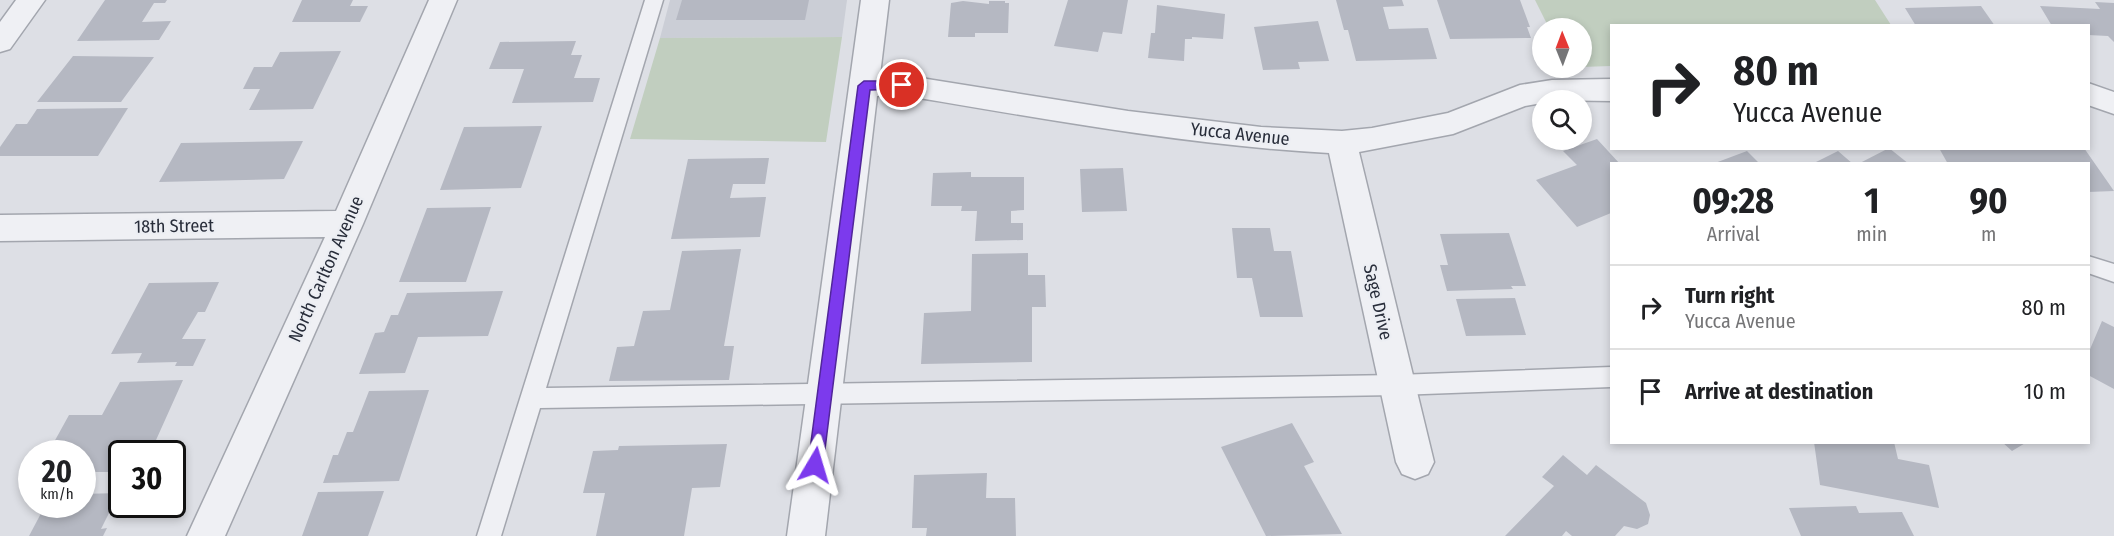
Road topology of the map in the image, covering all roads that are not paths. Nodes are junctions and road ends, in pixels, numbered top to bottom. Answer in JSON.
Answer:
{"nodes":[{"id":1,"x":31,"y":0,"type":"edge"},
{"id":2,"x":443,"y":0,"type":"edge"},
{"id":3,"x":654,"y":0,"type":"edge"},
{"id":4,"x":875,"y":0,"type":"edge"},
{"id":5,"x":0,"y":42,"type":"edge"},
{"id":6,"x":864,"y":86,"type":"junction"},
{"id":7,"x":1610,"y":90,"type":"edge"},
{"id":8,"x":2090,"y":95,"type":"edge"},
{"id":9,"x":2114,"y":103,"type":"edge"},
{"id":10,"x":1342,"y":142,"type":"junction"},
{"id":11,"x":347,"y":224,"type":"junction"},
{"id":12,"x":0,"y":228,"type":"edge"},
{"id":13,"x":2090,"y":265,"type":"edge"},
{"id":14,"x":2114,"y":273,"type":"edge"},
{"id":15,"x":1610,"y":377,"type":"edge"},
{"id":16,"x":1397,"y":385,"type":"junction"},
{"id":17,"x":825,"y":394,"type":"junction"},
{"id":18,"x":530,"y":398,"type":"junction"},
{"id":19,"x":1415,"y":462,"type":"dead end"},
{"id":20,"x":206,"y":536,"type":"edge"},
{"id":21,"x":489,"y":536,"type":"edge"},
{"id":22,"x":806,"y":536,"type":"edge"}],
"edges":[{"from":1,"to":5,"type":"street"},
{"from":2,"to":11,"type":"street","name":"North Carlton Avenue"},
{"from":3,"to":18,"type":"lane"},
{"from":4,"to":6,"type":"street"},
{"from":6,"to":10,"type":"street","name":"Yucca Avenue"},
{"from":6,"to":17,"type":"street"},
{"from":7,"to":10,"type":"street","name":"Yucca Avenue"},
{"from":8,"to":9,"type":"street"},
{"from":10,"to":16,"type":"street","name":"Sage Drive"},
{"from":11,"to":12,"type":"street","name":"18th Street"},
{"from":11,"to":20,"type":"street","name":"North Carlton Avenue"},
{"from":13,"to":14,"type":"lane"},
{"from":15,"to":16,"type":"lane"},
{"from":16,"to":17,"type":"lane"},
{"from":16,"to":19,"type":"street","name":"Sage Drive"},
{"from":17,"to":18,"type":"lane"},
{"from":17,"to":22,"type":"street"},
{"from":18,"to":21,"type":"lane"}]}
